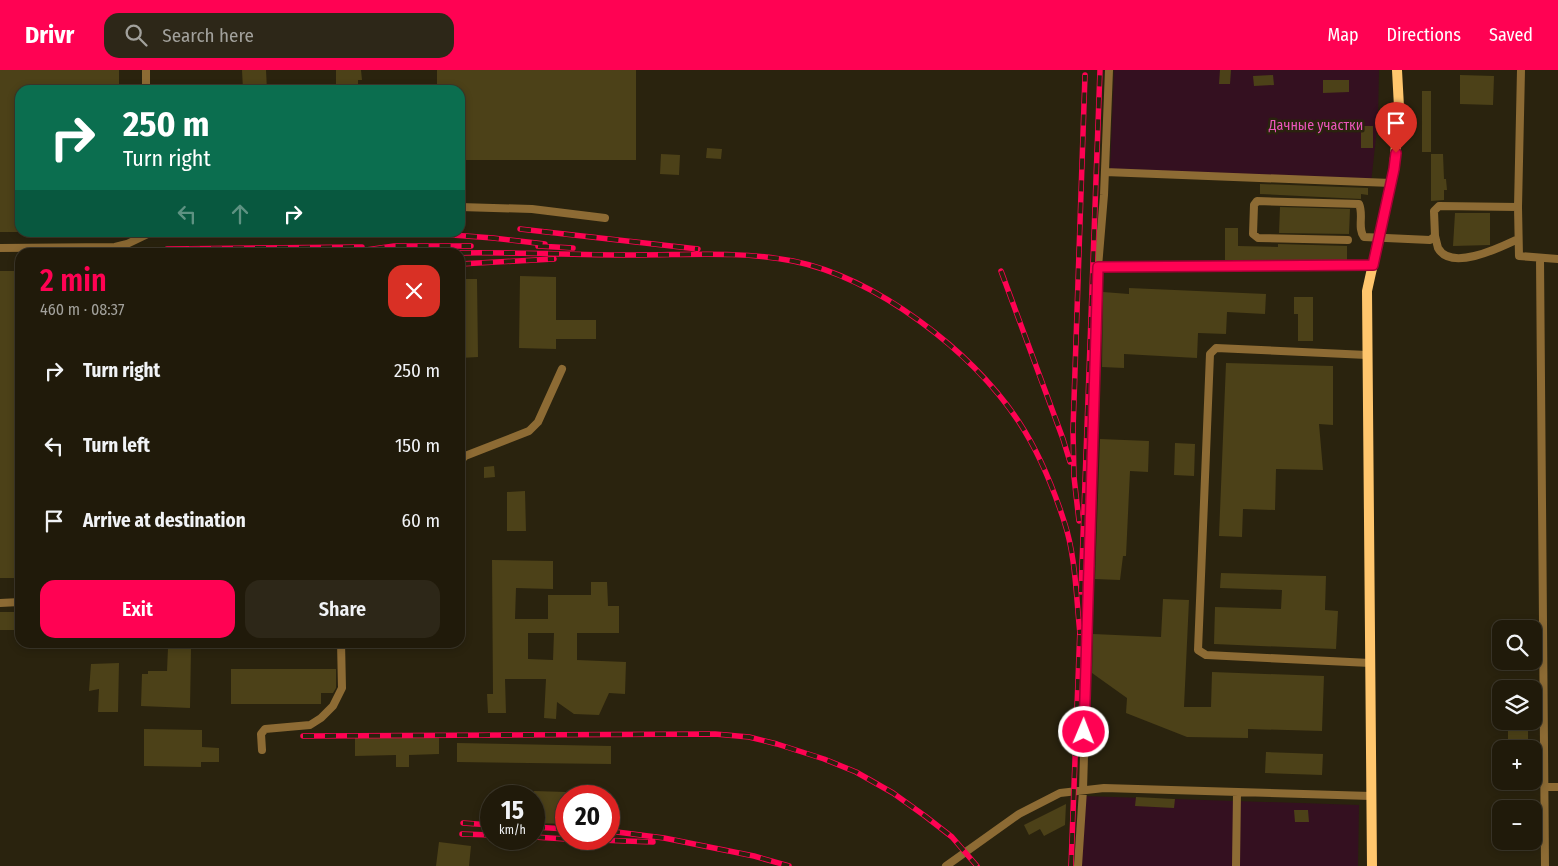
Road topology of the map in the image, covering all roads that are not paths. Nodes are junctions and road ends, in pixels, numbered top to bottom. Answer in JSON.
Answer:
{"nodes":[{"id":1,"x":146,"y":70,"type":"edge"},
{"id":2,"x":1109,"y":70,"type":"edge"},
{"id":3,"x":1397,"y":70,"type":"edge"},
{"id":4,"x":1521,"y":70,"type":"edge"},
{"id":5,"x":146,"y":85,"type":"edge"},
{"id":6,"x":1105,"y":172,"type":"junction"},
{"id":7,"x":1391,"y":183,"type":"junction"},
{"id":8,"x":465,"y":207,"type":"edge"},
{"id":9,"x":1518,"y":207,"type":"junction"},
{"id":10,"x":605,"y":218,"type":"dead end"},
{"id":11,"x":1435,"y":236,"type":"junction"},
{"id":12,"x":139,"y":237,"type":"edge"},
{"id":13,"x":1379,"y":238,"type":"junction"},
{"id":14,"x":1518,"y":239,"type":"junction"},
{"id":15,"x":1348,"y":240,"type":"dead end"},
{"id":16,"x":0,"y":248,"type":"edge"},
{"id":17,"x":1540,"y":258,"type":"junction"},
{"id":18,"x":1558,"y":258,"type":"edge"},
{"id":19,"x":1373,"y":265,"type":"junction"},
{"id":20,"x":1098,"y":267,"type":"junction"},
{"id":21,"x":1367,"y":355,"type":"junction"},
{"id":22,"x":562,"y":369,"type":"dead end"},
{"id":23,"x":465,"y":456,"type":"edge"},
{"id":24,"x":15,"y":602,"type":"edge"},
{"id":25,"x":0,"y":603,"type":"edge"},
{"id":26,"x":341,"y":648,"type":"edge"},
{"id":27,"x":1370,"y":663,"type":"junction"},
{"id":28,"x":262,"y":750,"type":"dead end"},
{"id":29,"x":1545,"y":787,"type":"junction"},
{"id":30,"x":1558,"y":787,"type":"edge"},
{"id":31,"x":1083,"y":790,"type":"junction"},
{"id":32,"x":1237,"y":793,"type":"junction"},
{"id":33,"x":1371,"y":796,"type":"junction"},
{"id":34,"x":946,"y":866,"type":"edge"},
{"id":35,"x":1078,"y":866,"type":"edge"},
{"id":36,"x":1236,"y":866,"type":"edge"},
{"id":37,"x":1372,"y":866,"type":"edge"},
{"id":38,"x":1545,"y":866,"type":"edge"}],
"edges":[{"from":1,"to":5,"type":"lane"},
{"from":2,"to":6,"type":"lane"},
{"from":3,"to":7,"type":"main road"},
{"from":4,"to":9,"type":"lane"},
{"from":6,"to":7,"type":"lane"},
{"from":6,"to":20,"type":"lane"},
{"from":7,"to":13,"type":"main road"},
{"from":8,"to":10,"type":"lane"},
{"from":9,"to":11,"type":"lane"},
{"from":9,"to":14,"type":"lane"},
{"from":11,"to":13,"type":"lane"},
{"from":11,"to":14,"type":"lane"},
{"from":12,"to":16,"type":"lane"},
{"from":13,"to":15,"type":"lane"},
{"from":13,"to":19,"type":"main road"},
{"from":14,"to":17,"type":"lane"},
{"from":17,"to":18,"type":"lane"},
{"from":17,"to":29,"type":"lane"},
{"from":19,"to":20,"type":"lane"},
{"from":19,"to":21,"type":"main road"},
{"from":20,"to":31,"type":"lane"},
{"from":21,"to":27,"type":"main road"},
{"from":21,"to":27,"type":"lane"},
{"from":22,"to":23,"type":"lane"},
{"from":24,"to":25,"type":"lane"},
{"from":26,"to":28,"type":"lane"},
{"from":27,"to":33,"type":"main road"},
{"from":29,"to":30,"type":"lane"},
{"from":29,"to":38,"type":"lane"},
{"from":31,"to":32,"type":"lane"},
{"from":31,"to":34,"type":"lane"},
{"from":31,"to":35,"type":"lane"},
{"from":32,"to":33,"type":"lane"},
{"from":32,"to":36,"type":"lane"},
{"from":33,"to":37,"type":"main road"}]}
